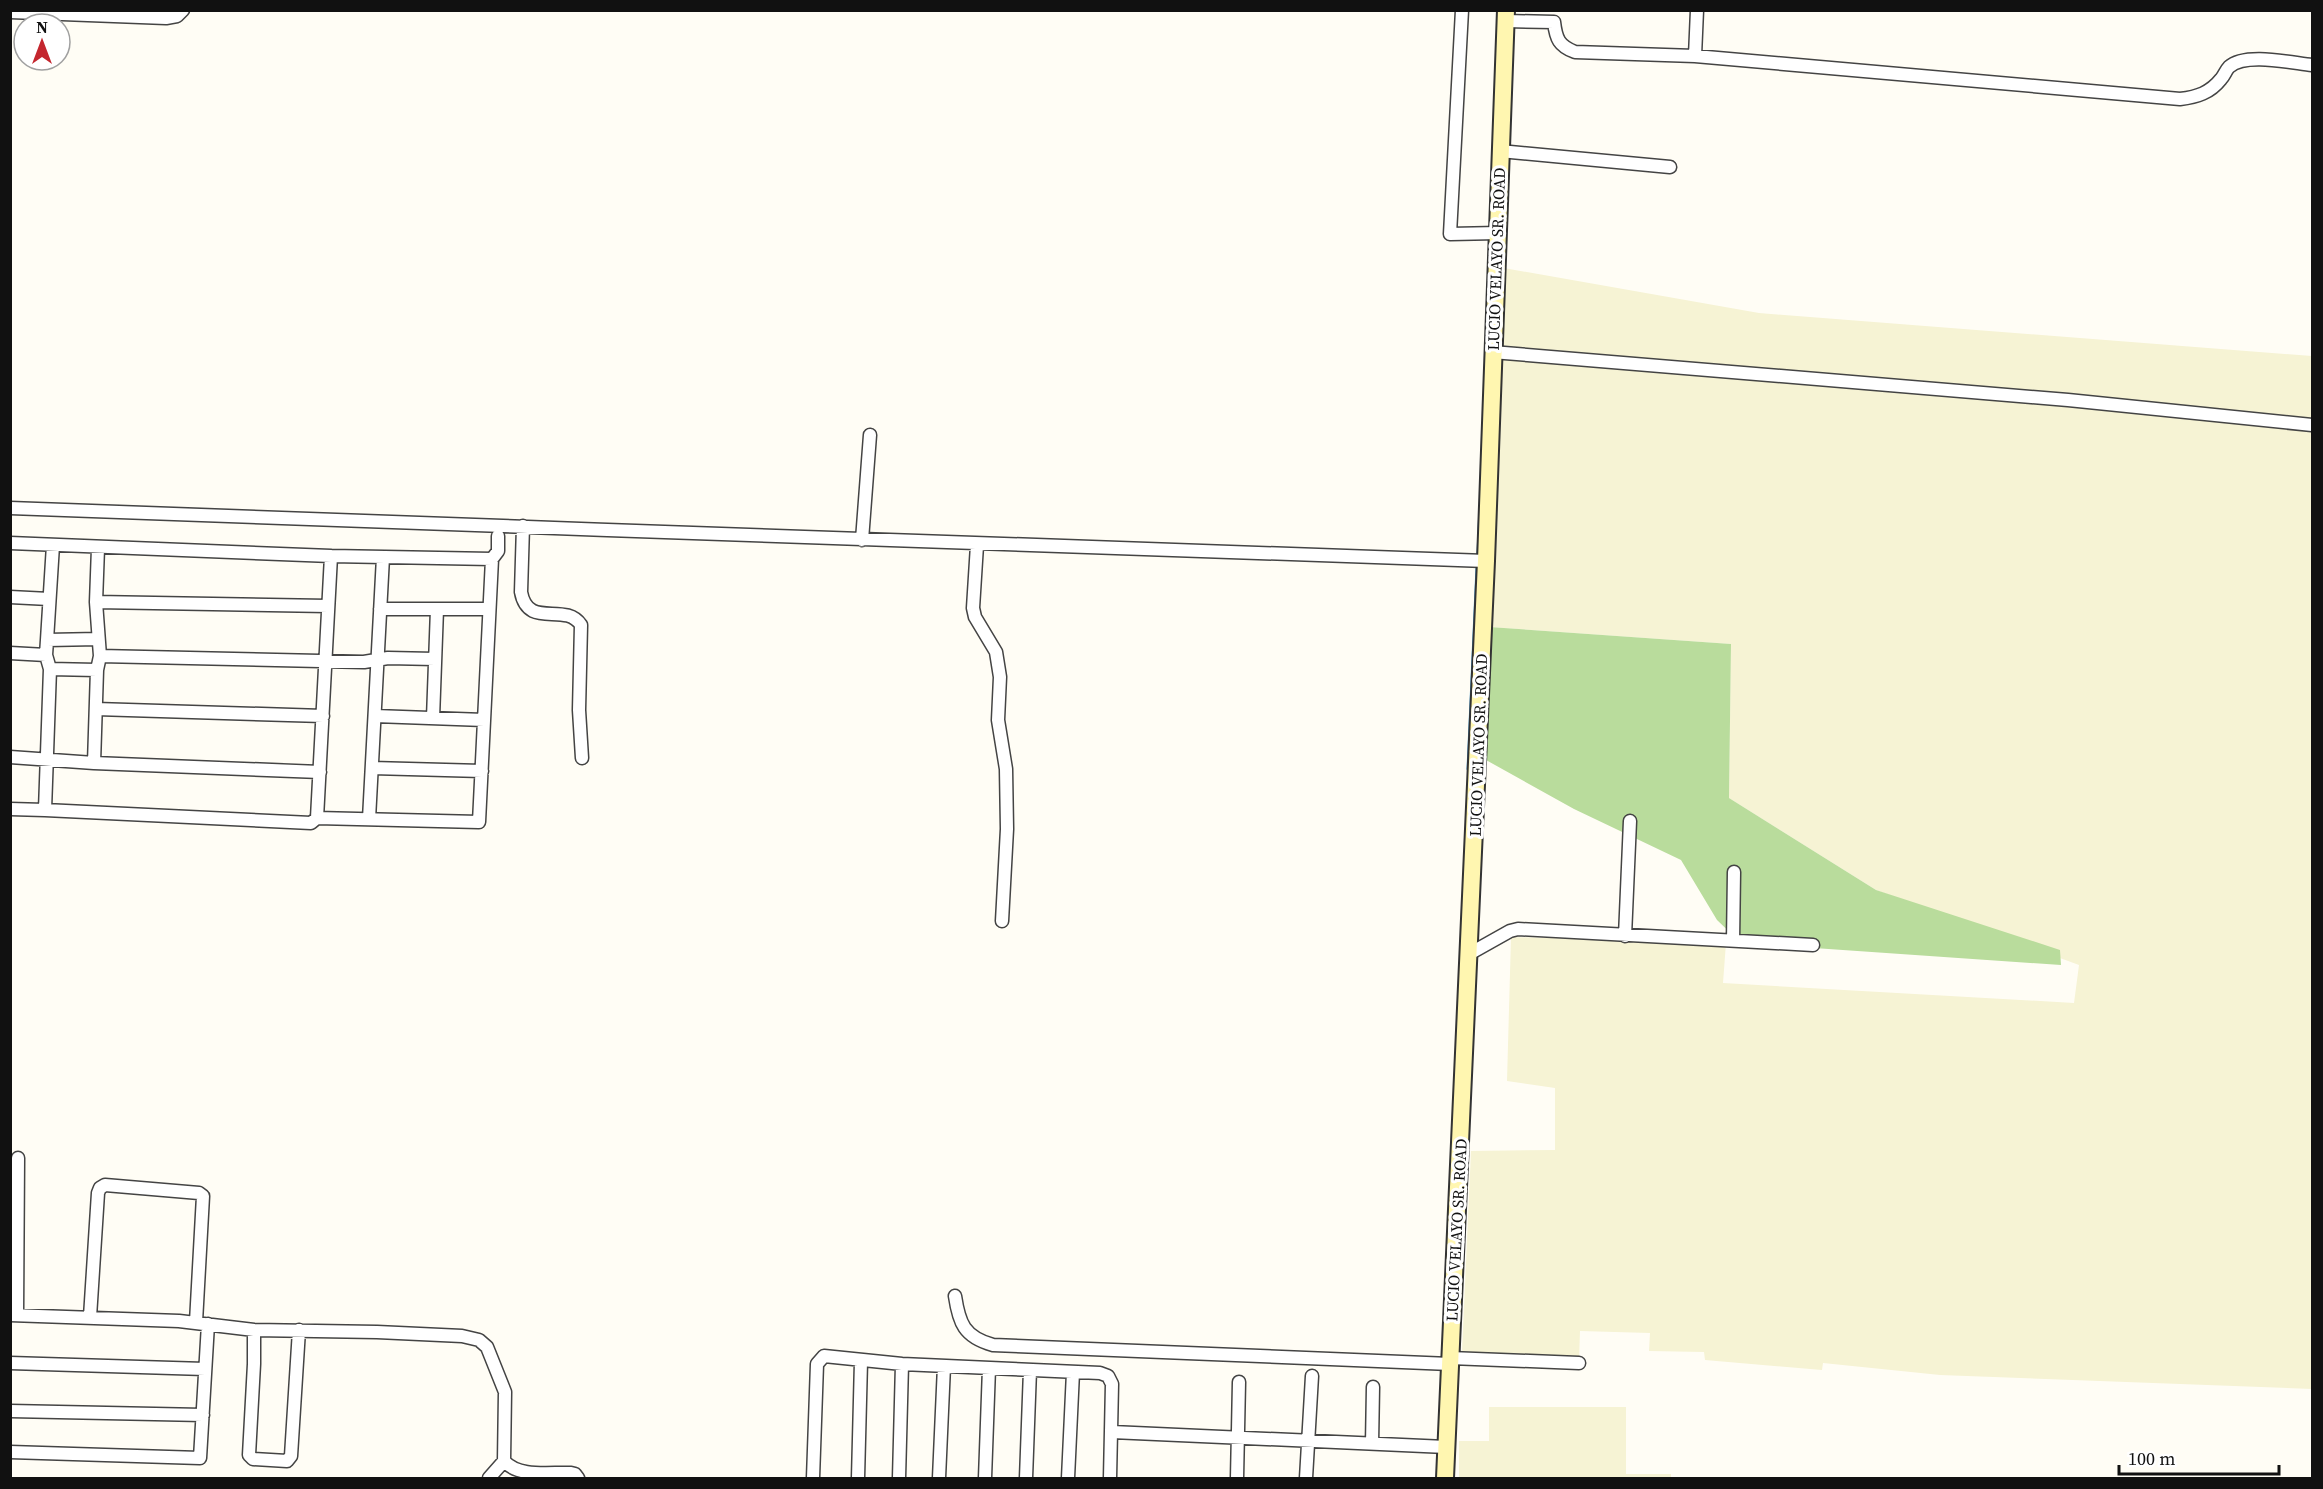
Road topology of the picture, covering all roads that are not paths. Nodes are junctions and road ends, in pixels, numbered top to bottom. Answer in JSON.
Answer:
{"nodes":[{"id":1,"x":183,"y":10,"type":"edge"},
{"id":2,"x":1462,"y":10,"type":"edge"},
{"id":3,"x":1697,"y":10,"type":"edge"},
{"id":4,"x":10,"y":12,"type":"edge"},
{"id":5,"x":1506,"y":16,"type":"edge"},
{"id":6,"x":1554,"y":16,"type":"edge"},
{"id":7,"x":1695,"y":56,"type":"junction"},
{"id":8,"x":2313,"y":65,"type":"edge"},
{"id":9,"x":1500,"y":151,"type":"junction"},
{"id":10,"x":1670,"y":167,"type":"dead end"},
{"id":11,"x":1498,"y":233,"type":"junction"},
{"id":12,"x":1492,"y":352,"type":"junction"},
{"id":13,"x":2313,"y":425,"type":"edge"},
{"id":14,"x":870,"y":435,"type":"dead end"},
{"id":15,"x":10,"y":508,"type":"edge"},
{"id":16,"x":523,"y":526,"type":"junction"},
{"id":17,"x":498,"y":536,"type":"dead end"},
{"id":18,"x":862,"y":540,"type":"junction"},
{"id":19,"x":10,"y":543,"type":"edge"},
{"id":20,"x":53,"y":545,"type":"junction"},
{"id":21,"x":976,"y":545,"type":"junction"},
{"id":22,"x":98,"y":548,"type":"junction"},
{"id":23,"x":331,"y":556,"type":"junction"},
{"id":24,"x":383,"y":557,"type":"junction"},
{"id":25,"x":492,"y":559,"type":"junction"},
{"id":26,"x":1486,"y":561,"type":"junction"},
{"id":27,"x":10,"y":597,"type":"edge"},
{"id":28,"x":49,"y":598,"type":"junction"},
{"id":29,"x":96,"y":602,"type":"junction"},
{"id":30,"x":328,"y":606,"type":"junction"},
{"id":31,"x":380,"y":609,"type":"junction"},
{"id":32,"x":437,"y":609,"type":"junction"},
{"id":33,"x":489,"y":609,"type":"junction"},
{"id":34,"x":98,"y":639,"type":"junction"},
{"id":35,"x":47,"y":640,"type":"junction"},
{"id":36,"x":10,"y":653,"type":"edge"},
{"id":37,"x":46,"y":655,"type":"junction"},
{"id":38,"x":100,"y":656,"type":"junction"},
{"id":39,"x":435,"y":659,"type":"junction"},
{"id":40,"x":378,"y":660,"type":"junction"},
{"id":41,"x":325,"y":662,"type":"junction"},
{"id":42,"x":50,"y":669,"type":"junction"},
{"id":43,"x":97,"y":670,"type":"junction"},
{"id":44,"x":96,"y":709,"type":"junction"},
{"id":45,"x":323,"y":716,"type":"junction"},
{"id":46,"x":375,"y":716,"type":"junction"},
{"id":47,"x":433,"y":718,"type":"junction"},
{"id":48,"x":484,"y":720,"type":"junction"},
{"id":49,"x":10,"y":757,"type":"edge"},
{"id":50,"x":582,"y":758,"type":"dead end"},
{"id":51,"x":46,"y":759,"type":"junction"},
{"id":52,"x":94,"y":763,"type":"junction"},
{"id":53,"x":372,"y":768,"type":"junction"},
{"id":54,"x":482,"y":771,"type":"junction"},
{"id":55,"x":320,"y":772,"type":"junction"},
{"id":56,"x":10,"y":809,"type":"edge"},
{"id":57,"x":45,"y":810,"type":"junction"},
{"id":58,"x":317,"y":818,"type":"junction"},
{"id":59,"x":369,"y":819,"type":"junction"},
{"id":60,"x":1630,"y":821,"type":"dead end"},
{"id":61,"x":1734,"y":872,"type":"dead end"},
{"id":62,"x":1002,"y":921,"type":"dead end"},
{"id":63,"x":1625,"y":936,"type":"junction"},
{"id":64,"x":1733,"y":941,"type":"junction"},
{"id":65,"x":1813,"y":945,"type":"dead end"},
{"id":66,"x":1469,"y":954,"type":"junction"},
{"id":67,"x":18,"y":1158,"type":"dead end"},
{"id":68,"x":14,"y":1189,"type":"edge"},
{"id":69,"x":955,"y":1296,"type":"dead end"},
{"id":70,"x":14,"y":1315,"type":"edge"},
{"id":71,"x":90,"y":1317,"type":"junction"},
{"id":72,"x":202,"y":1323,"type":"junction"},
{"id":73,"x":254,"y":1330,"type":"junction"},
{"id":74,"x":299,"y":1330,"type":"junction"},
{"id":75,"x":861,"y":1361,"type":"junction"},
{"id":76,"x":1447,"y":1362,"type":"junction"},
{"id":77,"x":1579,"y":1363,"type":"dead end"},
{"id":78,"x":10,"y":1364,"type":"edge"},
{"id":79,"x":902,"y":1364,"type":"junction"},
{"id":80,"x":944,"y":1366,"type":"junction"},
{"id":81,"x":989,"y":1368,"type":"junction"},
{"id":82,"x":205,"y":1369,"type":"junction"},
{"id":83,"x":1030,"y":1370,"type":"junction"},
{"id":84,"x":1072,"y":1371,"type":"junction"},
{"id":85,"x":1312,"y":1376,"type":"dead end"},
{"id":86,"x":1239,"y":1382,"type":"dead end"},
{"id":87,"x":1373,"y":1387,"type":"dead end"},
{"id":88,"x":10,"y":1411,"type":"edge"},
{"id":89,"x":202,"y":1415,"type":"junction"},
{"id":90,"x":1112,"y":1432,"type":"junction"},
{"id":91,"x":1238,"y":1438,"type":"junction"},
{"id":92,"x":1308,"y":1443,"type":"junction"},
{"id":93,"x":1372,"y":1444,"type":"junction"},
{"id":94,"x":1443,"y":1447,"type":"junction"},
{"id":95,"x":10,"y":1452,"type":"edge"},
{"id":96,"x":504,"y":1461,"type":"junction"},
{"id":97,"x":489,"y":1479,"type":"edge"},
{"id":98,"x":578,"y":1479,"type":"edge"},
{"id":99,"x":813,"y":1479,"type":"edge"},
{"id":100,"x":858,"y":1479,"type":"edge"},
{"id":101,"x":899,"y":1479,"type":"edge"},
{"id":102,"x":939,"y":1479,"type":"edge"},
{"id":103,"x":985,"y":1479,"type":"edge"},
{"id":104,"x":1026,"y":1479,"type":"edge"},
{"id":105,"x":1068,"y":1479,"type":"edge"},
{"id":106,"x":1110,"y":1479,"type":"edge"},
{"id":107,"x":1237,"y":1479,"type":"edge"},
{"id":108,"x":1306,"y":1479,"type":"edge"},
{"id":109,"x":1445,"y":1479,"type":"edge"}],
"edges":[{"from":1,"to":4,"type":"street"},
{"from":2,"to":11,"type":"street"},
{"from":3,"to":7,"type":"street"},
{"from":5,"to":6,"type":"street"},
{"from":5,"to":9,"type":"main road","name":"LUCIO VELAYO SR. ROAD"},
{"from":6,"to":7,"type":"street"},
{"from":7,"to":8,"type":"street"},
{"from":9,"to":10,"type":"street"},
{"from":9,"to":11,"type":"main road","name":"LUCIO VELAYO SR. ROAD"},
{"from":11,"to":12,"type":"main road","name":"LUCIO VELAYO SR. ROAD"},
{"from":12,"to":13,"type":"street"},
{"from":12,"to":26,"type":"main road","name":"LUCIO VELAYO SR. ROAD"},
{"from":14,"to":18,"type":"street"},
{"from":15,"to":16,"type":"street"},
{"from":16,"to":18,"type":"street"},
{"from":16,"to":50,"type":"street"},
{"from":17,"to":25,"type":"street"},
{"from":18,"to":21,"type":"street"},
{"from":19,"to":20,"type":"street"},
{"from":20,"to":22,"type":"street"},
{"from":20,"to":28,"type":"street"},
{"from":21,"to":26,"type":"street"},
{"from":21,"to":62,"type":"street"},
{"from":22,"to":23,"type":"street"},
{"from":22,"to":29,"type":"street"},
{"from":23,"to":24,"type":"street"},
{"from":23,"to":30,"type":"street"},
{"from":24,"to":25,"type":"street"},
{"from":24,"to":31,"type":"street"},
{"from":25,"to":33,"type":"street"},
{"from":26,"to":66,"type":"main road","name":"LUCIO VELAYO SR. ROAD"},
{"from":27,"to":28,"type":"street"},
{"from":28,"to":35,"type":"street"},
{"from":29,"to":30,"type":"street"},
{"from":29,"to":34,"type":"street"},
{"from":30,"to":41,"type":"street"},
{"from":31,"to":32,"type":"street"},
{"from":31,"to":40,"type":"street"},
{"from":32,"to":33,"type":"street"},
{"from":32,"to":39,"type":"street"},
{"from":33,"to":48,"type":"street"},
{"from":34,"to":35,"type":"street"},
{"from":34,"to":38,"type":"street"},
{"from":35,"to":37,"type":"street"},
{"from":36,"to":37,"type":"street"},
{"from":37,"to":42,"type":"street"},
{"from":38,"to":41,"type":"street"},
{"from":38,"to":43,"type":"street"},
{"from":39,"to":40,"type":"street"},
{"from":39,"to":47,"type":"street"},
{"from":40,"to":41,"type":"street"},
{"from":40,"to":46,"type":"street"},
{"from":41,"to":45,"type":"street"},
{"from":42,"to":43,"type":"street"},
{"from":42,"to":51,"type":"street"},
{"from":43,"to":44,"type":"street"},
{"from":44,"to":45,"type":"street"},
{"from":44,"to":52,"type":"street"},
{"from":45,"to":55,"type":"street"},
{"from":46,"to":47,"type":"street"},
{"from":46,"to":53,"type":"street"},
{"from":47,"to":48,"type":"street"},
{"from":48,"to":54,"type":"street"},
{"from":49,"to":51,"type":"street"},
{"from":51,"to":52,"type":"street"},
{"from":51,"to":57,"type":"street"},
{"from":52,"to":55,"type":"street"},
{"from":53,"to":54,"type":"street"},
{"from":53,"to":59,"type":"street"},
{"from":54,"to":59,"type":"street"},
{"from":55,"to":58,"type":"street"},
{"from":56,"to":57,"type":"street"},
{"from":57,"to":58,"type":"street"},
{"from":58,"to":59,"type":"street"},
{"from":60,"to":63,"type":"street"},
{"from":61,"to":64,"type":"street"},
{"from":63,"to":64,"type":"street"},
{"from":63,"to":66,"type":"street"},
{"from":64,"to":65,"type":"street"},
{"from":66,"to":76,"type":"main road","name":"LUCIO VELAYO SR. ROAD"},
{"from":67,"to":68,"type":"street"},
{"from":68,"to":70,"type":"street"},
{"from":69,"to":76,"type":"street"},
{"from":70,"to":71,"type":"street"},
{"from":71,"to":72,"type":"street"},
{"from":71,"to":72,"type":"street"},
{"from":72,"to":73,"type":"street"},
{"from":72,"to":82,"type":"street"},
{"from":73,"to":74,"type":"street"},
{"from":73,"to":74,"type":"street"},
{"from":74,"to":96,"type":"street"},
{"from":75,"to":79,"type":"street"},
{"from":75,"to":99,"type":"street"},
{"from":75,"to":100,"type":"street"},
{"from":76,"to":77,"type":"street"},
{"from":76,"to":94,"type":"main road","name":"LUCIO VELAYO SR. ROAD"},
{"from":78,"to":82,"type":"street"},
{"from":79,"to":80,"type":"street"},
{"from":79,"to":101,"type":"street"},
{"from":80,"to":81,"type":"street"},
{"from":80,"to":102,"type":"street"},
{"from":81,"to":83,"type":"street"},
{"from":81,"to":103,"type":"street"},
{"from":82,"to":89,"type":"street"},
{"from":83,"to":84,"type":"street"},
{"from":83,"to":104,"type":"street"},
{"from":84,"to":90,"type":"street"},
{"from":84,"to":105,"type":"street"},
{"from":85,"to":92,"type":"street"},
{"from":86,"to":91,"type":"street"},
{"from":87,"to":93,"type":"street"},
{"from":88,"to":89,"type":"street"},
{"from":89,"to":95,"type":"street"},
{"from":90,"to":91,"type":"street"},
{"from":90,"to":106,"type":"street"},
{"from":91,"to":92,"type":"street"},
{"from":91,"to":107,"type":"street"},
{"from":92,"to":93,"type":"street"},
{"from":92,"to":108,"type":"street"},
{"from":93,"to":94,"type":"street"},
{"from":94,"to":109,"type":"main road","name":"LUCIO VELAYO SR. ROAD"},
{"from":96,"to":97,"type":"street"},
{"from":96,"to":98,"type":"street"}]}
